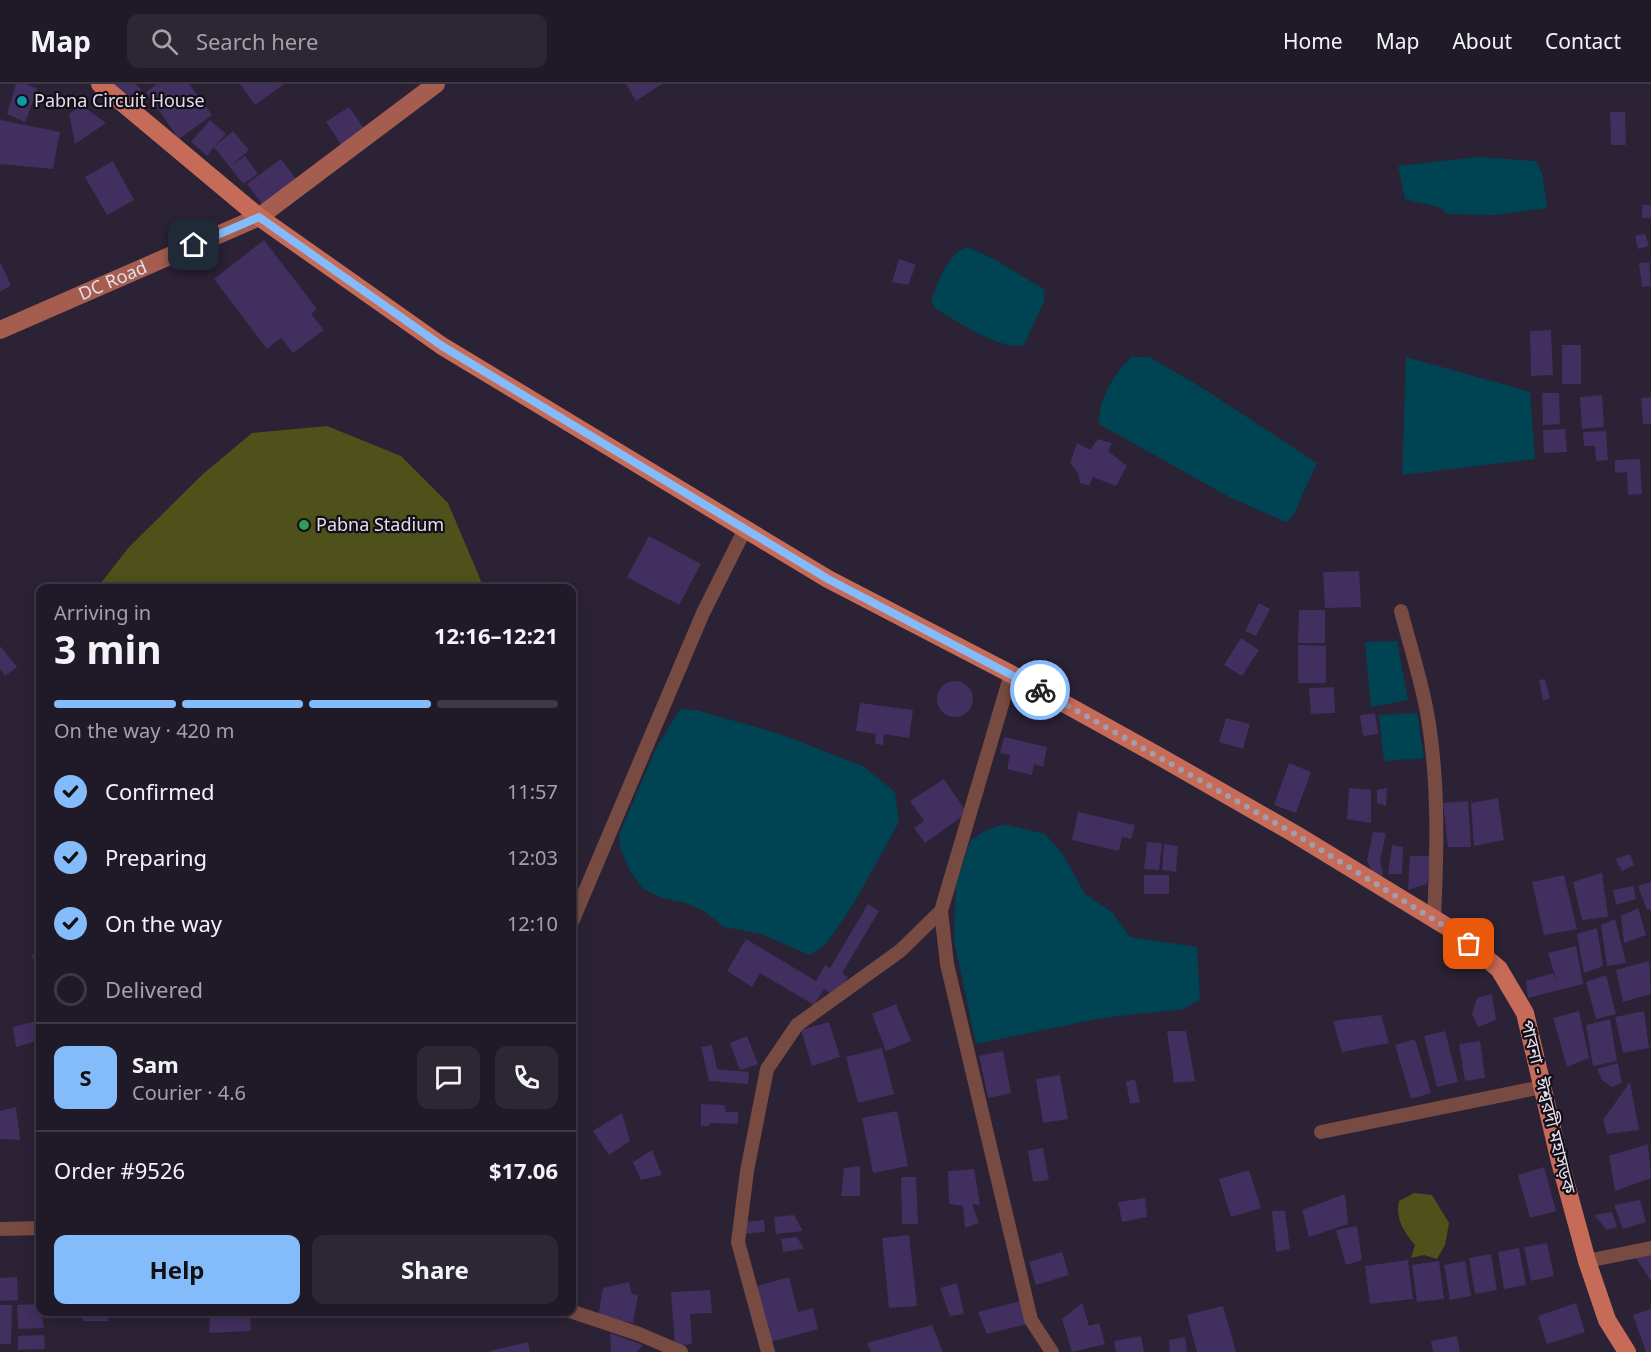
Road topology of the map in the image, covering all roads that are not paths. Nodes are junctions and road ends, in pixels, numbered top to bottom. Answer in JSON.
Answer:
{"nodes":[{"id":1,"x":100,"y":84,"type":"edge"},
{"id":2,"x":436,"y":84,"type":"edge"},
{"id":3,"x":259,"y":217,"type":"junction"},
{"id":4,"x":0,"y":330,"type":"edge"},
{"id":5,"x":745,"y":528,"type":"junction"},
{"id":6,"x":1401,"y":611,"type":"dead end"},
{"id":7,"x":1011,"y":674,"type":"junction"},
{"id":8,"x":941,"y":911,"type":"junction"},
{"id":9,"x":576,"y":913,"type":"edge"},
{"id":10,"x":1434,"y":919,"type":"junction"},
{"id":11,"x":1542,"y":1087,"type":"junction"},
{"id":12,"x":1321,"y":1132,"type":"dead end"},
{"id":13,"x":36,"y":1228,"type":"edge"},
{"id":14,"x":0,"y":1229,"type":"edge"},
{"id":15,"x":1651,"y":1248,"type":"edge"},
{"id":16,"x":1587,"y":1261,"type":"junction"},
{"id":17,"x":576,"y":1313,"type":"edge"},
{"id":18,"x":681,"y":1352,"type":"edge"},
{"id":19,"x":768,"y":1352,"type":"edge"},
{"id":20,"x":1052,"y":1352,"type":"edge"},
{"id":21,"x":1627,"y":1352,"type":"edge"}],
"edges":[{"from":1,"to":3,"type":"main road","name":"পাবনা - ঈশ্বরদী মহাসড়ক"},
{"from":2,"to":3,"type":"street","name":"DC Road"},
{"from":3,"to":4,"type":"street","name":"DC Road"},
{"from":3,"to":5,"type":"main road","name":"পাবনা - ঈশ্বরদী মহাসড়ক"},
{"from":5,"to":7,"type":"main road","name":"পাবনা - ঈশ্বরদী মহাসড়ক"},
{"from":5,"to":9,"type":"street"},
{"from":6,"to":10,"type":"street"},
{"from":7,"to":8,"type":"street"},
{"from":7,"to":10,"type":"main road","name":"পাবনা - ঈশ্বরদী মহাসড়ক"},
{"from":8,"to":19,"type":"street"},
{"from":8,"to":20,"type":"street"},
{"from":10,"to":11,"type":"main road","name":"পাবনা - ঈশ্বরদী মহাসড়ক"},
{"from":11,"to":12,"type":"street"},
{"from":11,"to":16,"type":"main road","name":"পাবনা - ঈশ্বরদী মহাসড়ক"},
{"from":13,"to":14,"type":"street"},
{"from":15,"to":16,"type":"street"},
{"from":16,"to":21,"type":"main road","name":"পাবনা - ঈশ্বরদী মহাসড়ক"},
{"from":17,"to":18,"type":"street"}]}
